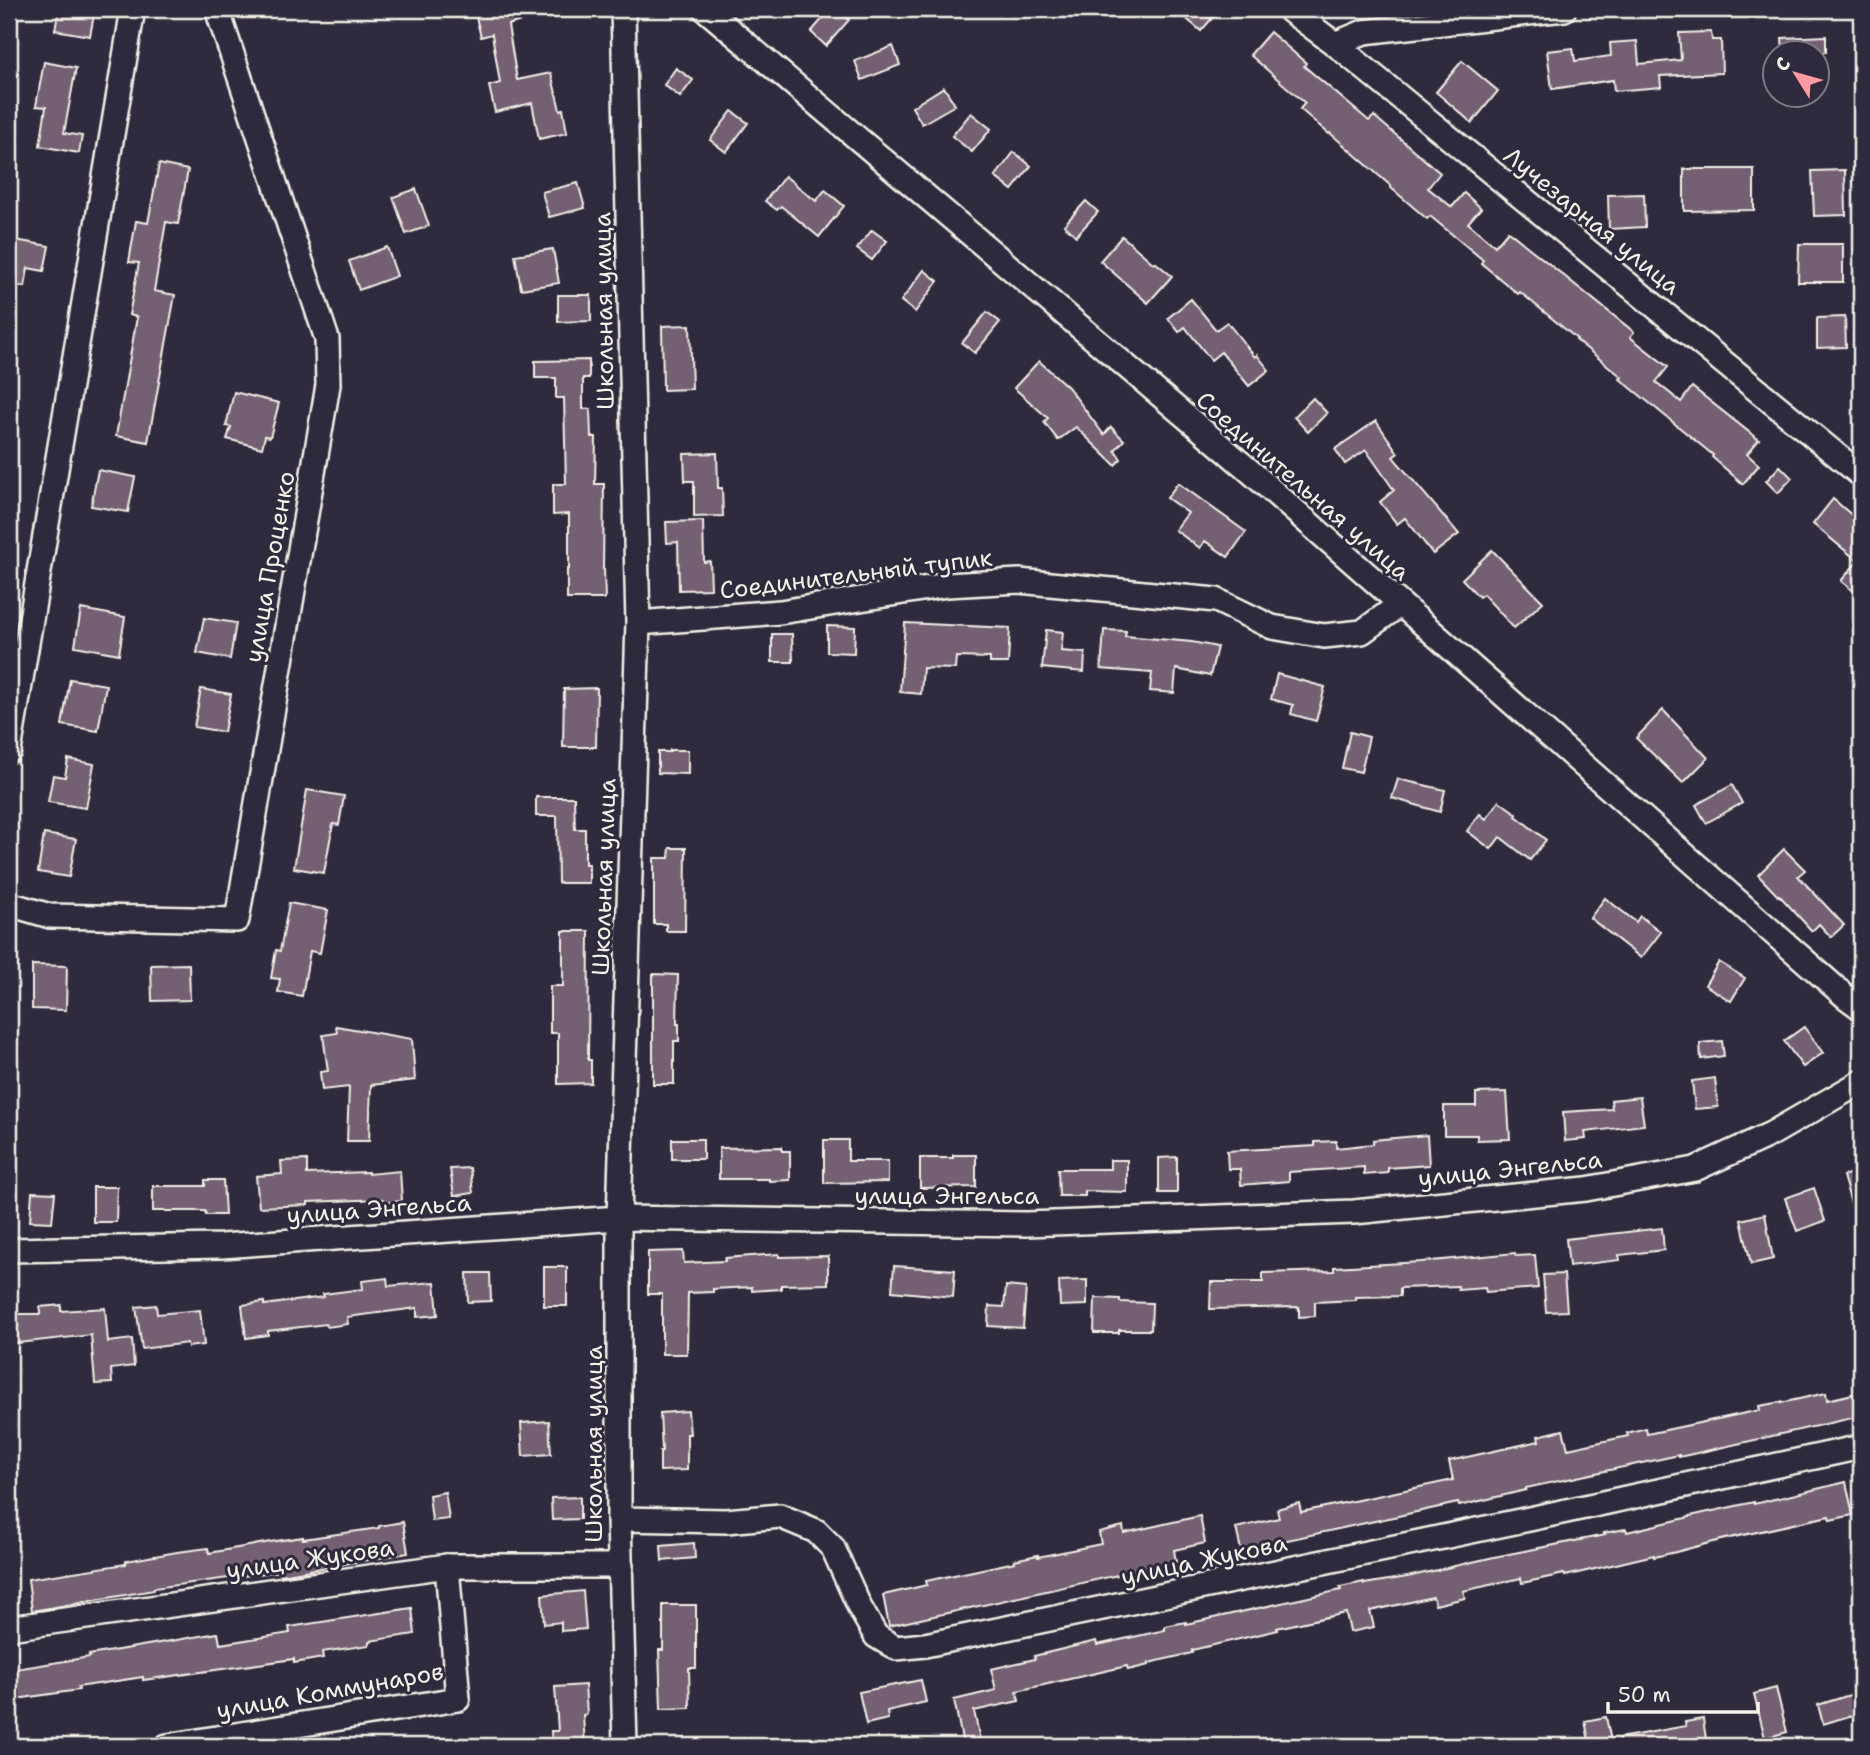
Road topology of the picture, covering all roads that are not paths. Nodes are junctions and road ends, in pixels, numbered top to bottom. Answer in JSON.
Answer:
{"nodes":[{"id":1,"x":133,"y":9,"type":"edge"},
{"id":2,"x":217,"y":9,"type":"edge"},
{"id":3,"x":623,"y":9,"type":"edge"},
{"id":4,"x":705,"y":9,"type":"edge"},
{"id":5,"x":1288,"y":9,"type":"edge"},
{"id":6,"x":1564,"y":9,"type":"edge"},
{"id":7,"x":1335,"y":44,"type":"junction"},
{"id":8,"x":1861,"y":475,"type":"edge"},
{"id":9,"x":1399,"y":605,"type":"junction"},
{"id":10,"x":638,"y":624,"type":"junction"},
{"id":11,"x":9,"y":751,"type":"edge"},
{"id":12,"x":9,"y":904,"type":"edge"},
{"id":13,"x":1861,"y":1008,"type":"edge"},
{"id":14,"x":1861,"y":1082,"type":"edge"},
{"id":15,"x":620,"y":1218,"type":"junction"},
{"id":16,"x":9,"y":1250,"type":"edge"},
{"id":17,"x":1861,"y":1447,"type":"edge"},
{"id":18,"x":619,"y":1519,"type":"junction"},
{"id":19,"x":447,"y":1566,"type":"junction"},
{"id":20,"x":621,"y":1566,"type":"junction"},
{"id":21,"x":9,"y":1628,"type":"edge"},
{"id":22,"x":167,"y":1746,"type":"edge"},
{"id":23,"x":625,"y":1746,"type":"edge"}],
"edges":[{"from":1,"to":11,"type":"street"},
{"from":2,"to":12,"type":"street","name":"улица Проценко"},
{"from":3,"to":10,"type":"street","name":"Школьная улица"},
{"from":4,"to":9,"type":"street","name":"Соединительная улица"},
{"from":5,"to":7,"type":"street","name":"Лучезарная улица"},
{"from":6,"to":7,"type":"street"},
{"from":7,"to":8,"type":"street","name":"Лучезарная улица"},
{"from":9,"to":10,"type":"street","name":"Соединительный тупик"},
{"from":9,"to":13,"type":"street","name":"Соединительная улица"},
{"from":10,"to":15,"type":"street","name":"Школьная улица"},
{"from":14,"to":15,"type":"street","name":"улица Энгельса"},
{"from":15,"to":16,"type":"street","name":"улица Энгельса"},
{"from":15,"to":18,"type":"street","name":"Школьная улица"},
{"from":17,"to":18,"type":"street","name":"улица Жукова"},
{"from":18,"to":20,"type":"street","name":"Школьная улица"},
{"from":19,"to":20,"type":"street","name":"улица Жукова"},
{"from":19,"to":21,"type":"street","name":"улица Жукова"},
{"from":19,"to":22,"type":"street","name":"улица Коммунаров"},
{"from":20,"to":23,"type":"street","name":"Школьная улица"}]}
